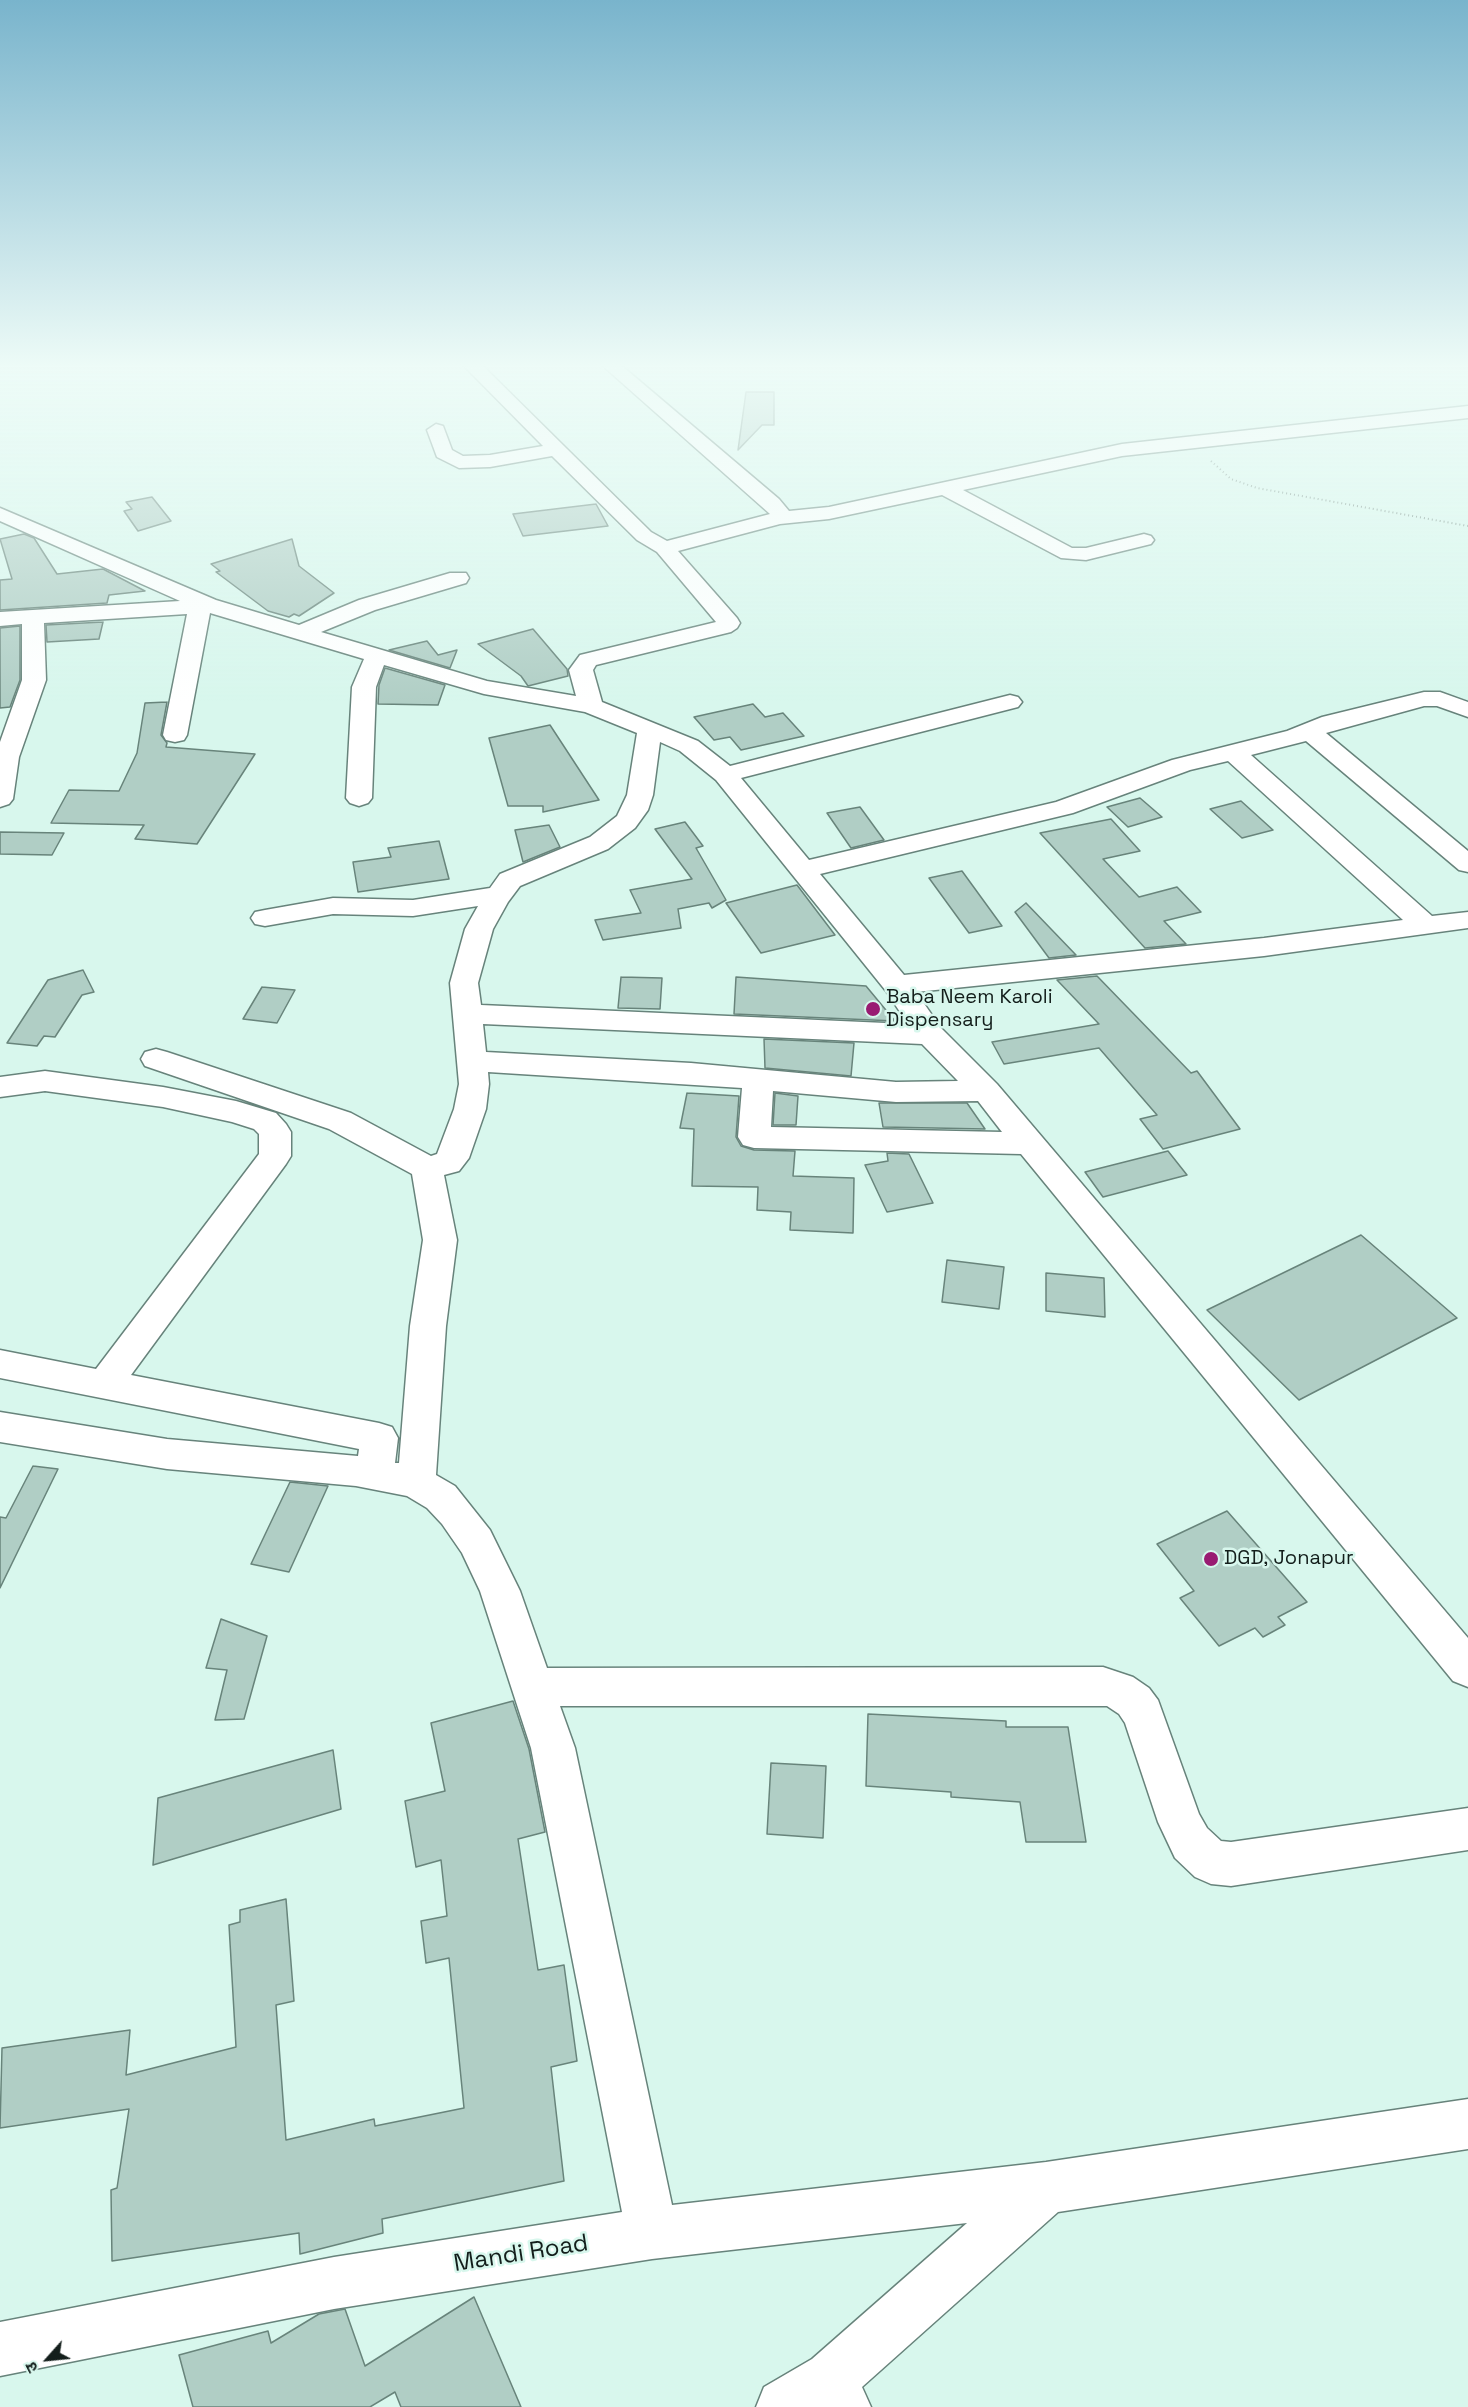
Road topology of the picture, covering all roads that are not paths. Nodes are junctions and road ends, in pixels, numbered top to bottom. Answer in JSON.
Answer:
{"nodes":[{"id":1,"x":586,"y":478,"type":"edge"},
{"id":2,"x":743,"y":478,"type":"edge"},
{"id":3,"x":994,"y":478,"type":"edge"},
{"id":4,"x":946,"y":489,"type":"junction"},
{"id":5,"x":0,"y":514,"type":"edge"},
{"id":6,"x":779,"y":518,"type":"junction"},
{"id":7,"x":1144,"y":540,"type":"dead end"},
{"id":8,"x":664,"y":548,"type":"junction"},
{"id":9,"x":458,"y":578,"type":"dead end"},
{"id":10,"x":204,"y":606,"type":"junction"},
{"id":11,"x":33,"y":616,"type":"junction"},
{"id":12,"x":0,"y":619,"type":"edge"},
{"id":13,"x":298,"y":633,"type":"junction"},
{"id":14,"x":376,"y":657,"type":"junction"},
{"id":15,"x":1010,"y":702,"type":"dead end"},
{"id":16,"x":591,"y":706,"type":"junction"},
{"id":17,"x":1468,"y":710,"type":"edge"},
{"id":18,"x":650,"y":729,"type":"junction"},
{"id":19,"x":1310,"y":732,"type":"junction"},
{"id":20,"x":175,"y":735,"type":"dead end"},
{"id":21,"x":1233,"y":752,"type":"junction"},
{"id":22,"x":724,"y":775,"type":"junction"},
{"id":23,"x":359,"y":798,"type":"dead end"},
{"id":24,"x":0,"y":799,"type":"edge"},
{"id":25,"x":1468,"y":864,"type":"edge"},
{"id":26,"x":801,"y":870,"type":"junction"},
{"id":27,"x":499,"y":895,"type":"junction"},
{"id":28,"x":265,"y":918,"type":"dead end"},
{"id":29,"x":1468,"y":920,"type":"edge"},
{"id":30,"x":1426,"y":926,"type":"junction"},
{"id":31,"x":897,"y":985,"type":"junction"},
{"id":32,"x":468,"y":1014,"type":"junction"},
{"id":33,"x":930,"y":1035,"type":"junction"},
{"id":34,"x":156,"y":1059,"type":"dead end"},
{"id":35,"x":473,"y":1061,"type":"junction"},
{"id":36,"x":758,"y":1079,"type":"junction"},
{"id":37,"x":0,"y":1087,"type":"edge"},
{"id":38,"x":986,"y":1091,"type":"junction"},
{"id":39,"x":1029,"y":1143,"type":"junction"},
{"id":40,"x":427,"y":1168,"type":"junction"},
{"id":41,"x":0,"y":1364,"type":"edge"},
{"id":42,"x":105,"y":1383,"type":"junction"},
{"id":43,"x":0,"y":1427,"type":"edge"},
{"id":44,"x":375,"y":1474,"type":"junction"},
{"id":45,"x":416,"y":1482,"type":"junction"},
{"id":46,"x":1468,"y":1668,"type":"edge"},
{"id":47,"x":535,"y":1687,"type":"junction"},
{"id":48,"x":1468,"y":1829,"type":"edge"},
{"id":49,"x":1468,"y":2124,"type":"edge"},
{"id":50,"x":1046,"y":2188,"type":"junction"},
{"id":51,"x":652,"y":2233,"type":"junction"},
{"id":52,"x":0,"y":2349,"type":"edge"},
{"id":53,"x":837,"y":2393,"type":"edge"},
{"id":54,"x":784,"y":2407,"type":"edge"}],
"edges":[{"from":1,"to":8,"type":"street"},
{"from":2,"to":6,"type":"street"},
{"from":3,"to":4,"type":"street"},
{"from":4,"to":6,"type":"street"},
{"from":4,"to":7,"type":"street"},
{"from":5,"to":10,"type":"street"},
{"from":6,"to":8,"type":"street"},
{"from":8,"to":16,"type":"street"},
{"from":9,"to":13,"type":"street"},
{"from":10,"to":11,"type":"street"},
{"from":10,"to":13,"type":"street"},
{"from":10,"to":20,"type":"street"},
{"from":11,"to":12,"type":"street"},
{"from":11,"to":24,"type":"street"},
{"from":13,"to":14,"type":"street"},
{"from":14,"to":16,"type":"street"},
{"from":14,"to":23,"type":"street"},
{"from":15,"to":22,"type":"street"},
{"from":16,"to":18,"type":"street"},
{"from":17,"to":19,"type":"street"},
{"from":18,"to":22,"type":"street"},
{"from":18,"to":27,"type":"street"},
{"from":19,"to":21,"type":"street"},
{"from":19,"to":25,"type":"street"},
{"from":21,"to":26,"type":"street"},
{"from":21,"to":30,"type":"street"},
{"from":22,"to":26,"type":"street"},
{"from":26,"to":31,"type":"street"},
{"from":27,"to":28,"type":"street"},
{"from":27,"to":32,"type":"street"},
{"from":29,"to":30,"type":"street"},
{"from":30,"to":31,"type":"street"},
{"from":31,"to":33,"type":"street"},
{"from":32,"to":33,"type":"street"},
{"from":32,"to":35,"type":"street"},
{"from":33,"to":38,"type":"street"},
{"from":34,"to":40,"type":"street"},
{"from":35,"to":36,"type":"street"},
{"from":35,"to":40,"type":"street"},
{"from":36,"to":38,"type":"street"},
{"from":36,"to":39,"type":"street"},
{"from":37,"to":42,"type":"street"},
{"from":38,"to":39,"type":"street"},
{"from":39,"to":46,"type":"street"},
{"from":40,"to":45,"type":"street"},
{"from":41,"to":42,"type":"street"},
{"from":42,"to":44,"type":"street"},
{"from":43,"to":44,"type":"street"},
{"from":44,"to":45,"type":"street"},
{"from":45,"to":47,"type":"street"},
{"from":47,"to":48,"type":"street"},
{"from":47,"to":51,"type":"street"},
{"from":49,"to":50,"type":"street","name":"Mandi Road"},
{"from":50,"to":51,"type":"street","name":"Mandi Road"},
{"from":50,"to":53,"type":"street"},
{"from":51,"to":52,"type":"street","name":"Mandi Road"},
{"from":53,"to":54,"type":"street"}]}
